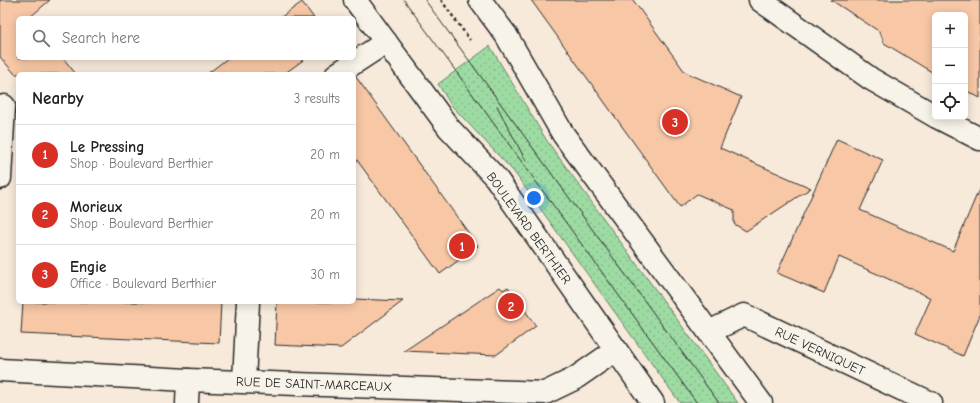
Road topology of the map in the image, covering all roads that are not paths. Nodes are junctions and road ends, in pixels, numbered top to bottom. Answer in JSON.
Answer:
{"nodes":[{"id":1,"x":355,"y":0,"type":"edge"},
{"id":2,"x":480,"y":0,"type":"edge"},
{"id":3,"x":760,"y":0,"type":"edge"},
{"id":4,"x":386,"y":42,"type":"junction"},
{"id":5,"x":340,"y":72,"type":"edge"},
{"id":6,"x":7,"y":106,"type":"edge"},
{"id":7,"x":932,"y":114,"type":"edge"},
{"id":8,"x":944,"y":120,"type":"edge"},
{"id":9,"x":980,"y":139,"type":"edge"},
{"id":10,"x":0,"y":178,"type":"edge"},
{"id":11,"x":248,"y":304,"type":"edge"},
{"id":12,"x":709,"y":332,"type":"junction"},
{"id":13,"x":616,"y":350,"type":"junction"},
{"id":14,"x":0,"y":370,"type":"edge"},
{"id":15,"x":188,"y":380,"type":"junction"},
{"id":16,"x":244,"y":380,"type":"junction"},
{"id":17,"x":444,"y":396,"type":"edge"},
{"id":18,"x":187,"y":403,"type":"edge"},
{"id":19,"x":653,"y":403,"type":"edge"},
{"id":20,"x":761,"y":403,"type":"edge"},
{"id":21,"x":931,"y":403,"type":"edge"}],
"edges":[{"from":1,"to":4,"type":"street","name":"BOULEVARD BERTHIER"},
{"from":2,"to":12,"type":"street"},
{"from":3,"to":7,"type":"street"},
{"from":4,"to":5,"type":"street"},
{"from":4,"to":13,"type":"street","name":"BOULEVARD BERTHIER"},
{"from":6,"to":10,"type":"street"},
{"from":8,"to":9,"type":"street"},
{"from":11,"to":16,"type":"street"},
{"from":12,"to":20,"type":"street"},
{"from":12,"to":21,"type":"street","name":"RUE VERNIQUET"},
{"from":13,"to":17,"type":"street","name":"RUE DE SAINT-MARCEAUX"},
{"from":13,"to":19,"type":"street","name":"BOULEVARD BERTHIER"},
{"from":14,"to":15,"type":"street","name":"RUE DE SAINT-MARCEAUX"},
{"from":15,"to":16,"type":"street","name":"RUE DE SAINT-MARCEAUX"},
{"from":15,"to":18,"type":"street"},
{"from":16,"to":17,"type":"street","name":"RUE DE SAINT-MARCEAUX"}]}
